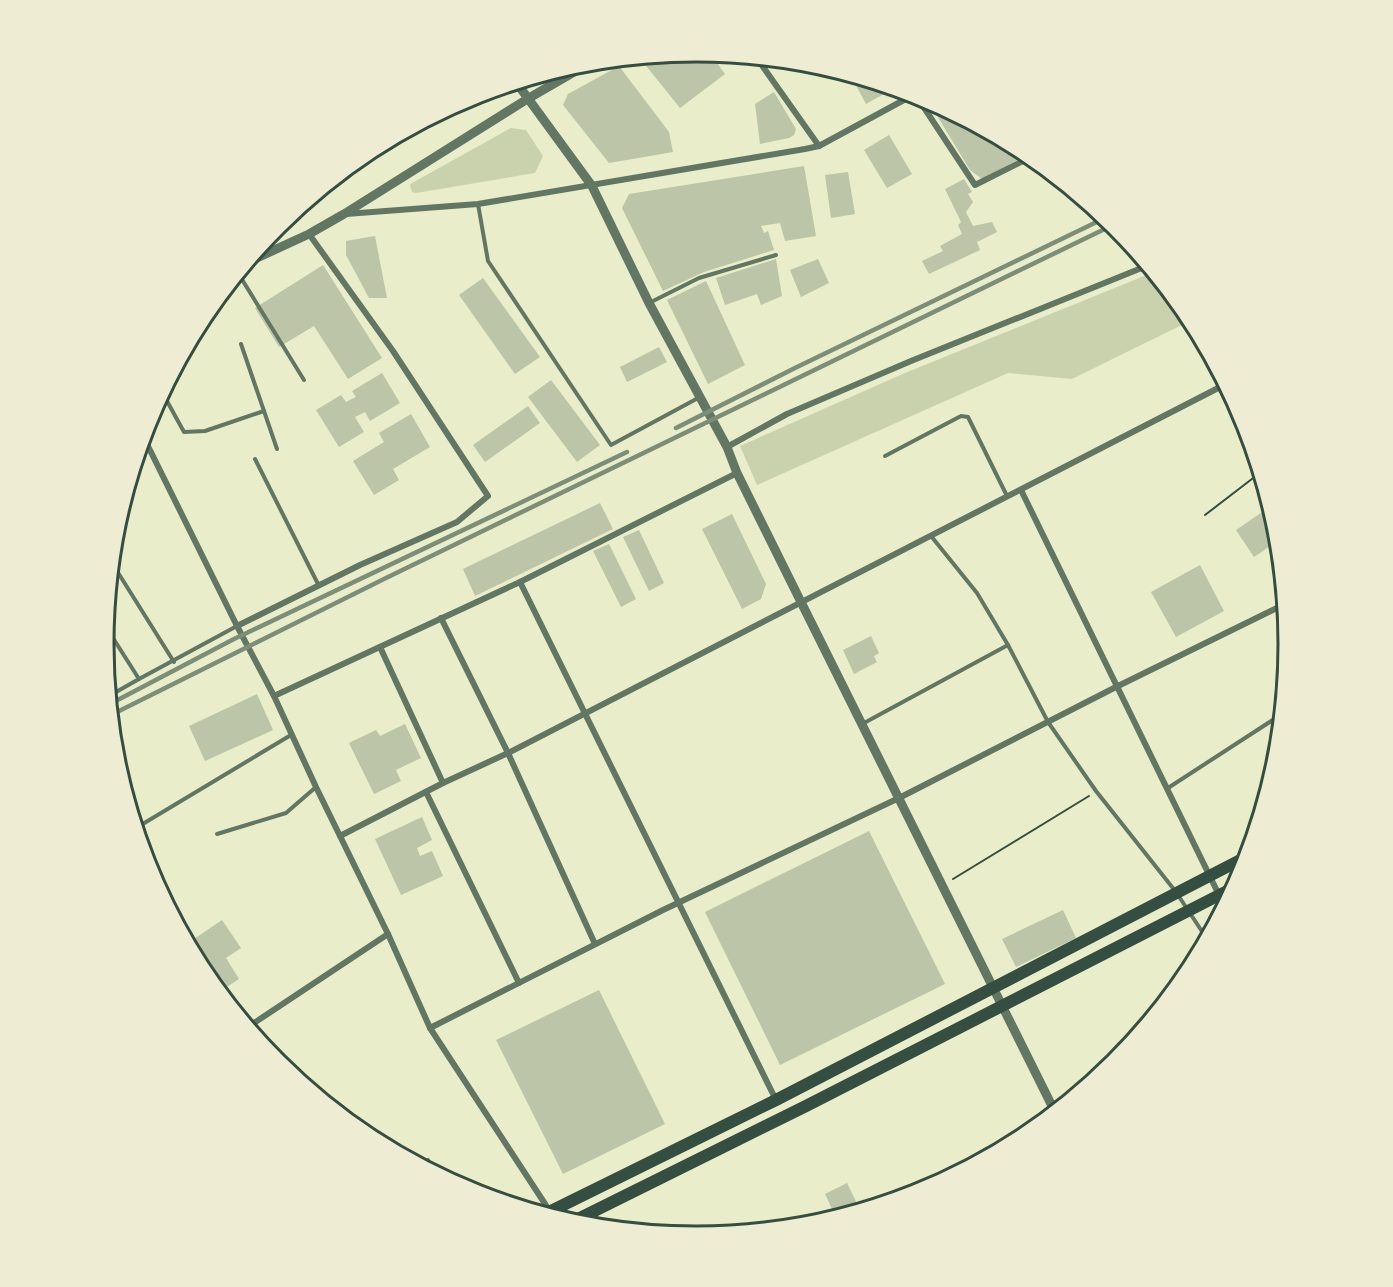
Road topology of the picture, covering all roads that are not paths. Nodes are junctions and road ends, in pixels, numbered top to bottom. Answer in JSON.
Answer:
{"nodes":[{"id":1,"x":762,"y":65,"type":"edge"},
{"id":2,"x":566,"y":77,"type":"edge"},
{"id":3,"x":521,"y":88,"type":"edge"},
{"id":4,"x":529,"y":98,"type":"junction"},
{"id":5,"x":904,"y":100,"type":"edge"},
{"id":6,"x":925,"y":109,"type":"edge"},
{"id":7,"x":819,"y":146,"type":"junction"},
{"id":8,"x":1022,"y":161,"type":"edge"},
{"id":9,"x":592,"y":186,"type":"junction"},
{"id":10,"x":478,"y":204,"type":"junction"},
{"id":11,"x":345,"y":214,"type":"junction"},
{"id":12,"x":309,"y":234,"type":"junction"},
{"id":13,"x":264,"y":255,"type":"edge"},
{"id":14,"x":776,"y":255,"type":"dead end"},
{"id":15,"x":1141,"y":268,"type":"edge"},
{"id":16,"x":242,"y":280,"type":"edge"},
{"id":17,"x":649,"y":303,"type":"junction"},
{"id":18,"x":241,"y":344,"type":"dead end"},
{"id":19,"x":304,"y":380,"type":"dead end"},
{"id":20,"x":1219,"y":388,"type":"edge"},
{"id":21,"x":700,"y":397,"type":"junction"},
{"id":22,"x":168,"y":402,"type":"edge"},
{"id":23,"x":264,"y":411,"type":"junction"},
{"id":24,"x":149,"y":447,"type":"edge"},
{"id":25,"x":727,"y":447,"type":"junction"},
{"id":26,"x":277,"y":448,"type":"dead end"},
{"id":27,"x":885,"y":456,"type":"dead end"},
{"id":28,"x":255,"y":459,"type":"dead end"},
{"id":29,"x":737,"y":473,"type":"junction"},
{"id":30,"x":1021,"y":490,"type":"junction"},
{"id":31,"x":1007,"y":496,"type":"junction"},
{"id":32,"x":931,"y":536,"type":"junction"},
{"id":33,"x":119,"y":573,"type":"edge"},
{"id":34,"x":520,"y":582,"type":"junction"},
{"id":35,"x":319,"y":586,"type":"junction"},
{"id":36,"x":801,"y":602,"type":"junction"},
{"id":37,"x":1277,"y":608,"type":"edge"},
{"id":38,"x":441,"y":618,"type":"junction"},
{"id":39,"x":237,"y":626,"type":"junction"},
{"id":40,"x":114,"y":640,"type":"edge"},
{"id":41,"x":1008,"y":645,"type":"junction"},
{"id":42,"x":380,"y":647,"type":"junction"},
{"id":43,"x":174,"y":662,"type":"junction"},
{"id":44,"x":139,"y":679,"type":"junction"},
{"id":45,"x":1116,"y":687,"type":"junction"},
{"id":46,"x":117,"y":692,"type":"edge"},
{"id":47,"x":274,"y":696,"type":"junction"},
{"id":48,"x":584,"y":714,"type":"junction"},
{"id":49,"x":1274,"y":719,"type":"edge"},
{"id":50,"x":1048,"y":722,"type":"junction"},
{"id":51,"x":861,"y":724,"type":"junction"},
{"id":52,"x":291,"y":735,"type":"junction"},
{"id":53,"x":508,"y":753,"type":"junction"},
{"id":54,"x":443,"y":783,"type":"junction"},
{"id":55,"x":316,"y":787,"type":"junction"},
{"id":56,"x":1168,"y":788,"type":"junction"},
{"id":57,"x":426,"y":792,"type":"junction"},
{"id":58,"x":899,"y":798,"type":"junction"},
{"id":59,"x":143,"y":824,"type":"edge"},
{"id":60,"x":217,"y":834,"type":"dead end"},
{"id":61,"x":340,"y":836,"type":"junction"},
{"id":62,"x":1236,"y":862,"type":"edge"},
{"id":63,"x":1210,"y":875,"type":"junction"},
{"id":64,"x":1176,"y":892,"type":"junction"},
{"id":65,"x":1220,"y":895,"type":"joint"},
{"id":66,"x":677,"y":903,"type":"junction"},
{"id":67,"x":1187,"y":910,"type":"junction"},
{"id":68,"x":1202,"y":932,"type":"edge"},
{"id":69,"x":388,"y":934,"type":"junction"},
{"id":70,"x":595,"y":944,"type":"junction"},
{"id":71,"x":519,"y":983,"type":"junction"},
{"id":72,"x":994,"y":987,"type":"junction"},
{"id":73,"x":1001,"y":1006,"type":"junction"},
{"id":74,"x":255,"y":1022,"type":"edge"},
{"id":75,"x":430,"y":1028,"type":"junction"},
{"id":76,"x":776,"y":1100,"type":"junction"},
{"id":77,"x":1051,"y":1105,"type":"edge"},
{"id":78,"x":543,"y":1205,"type":"edge"},
{"id":79,"x":559,"y":1209,"type":"edge"},
{"id":80,"x":587,"y":1215,"type":"edge"}],
"edges":[{"from":1,"to":7,"type":"street"},
{"from":2,"to":4,"type":"street"},
{"from":3,"to":4,"type":"street"},
{"from":4,"to":9,"type":"street"},
{"from":4,"to":11,"type":"street"},
{"from":5,"to":7,"type":"street"},
{"from":6,"to":8,"type":"street"},
{"from":7,"to":9,"type":"street"},
{"from":9,"to":10,"type":"street"},
{"from":9,"to":17,"type":"street"},
{"from":10,"to":11,"type":"street"},
{"from":10,"to":21,"type":"lane"},
{"from":11,"to":12,"type":"street"},
{"from":12,"to":13,"type":"street"},
{"from":12,"to":35,"type":"street"},
{"from":14,"to":17,"type":"lane"},
{"from":15,"to":25,"type":"street"},
{"from":16,"to":19,"type":"lane"},
{"from":17,"to":21,"type":"street"},
{"from":18,"to":23,"type":"lane"},
{"from":20,"to":30,"type":"street"},
{"from":21,"to":25,"type":"street"},
{"from":22,"to":23,"type":"lane"},
{"from":23,"to":26,"type":"lane"},
{"from":24,"to":39,"type":"street"},
{"from":25,"to":29,"type":"street"},
{"from":27,"to":31,"type":"lane"},
{"from":28,"to":35,"type":"lane"},
{"from":29,"to":34,"type":"street"},
{"from":29,"to":36,"type":"street"},
{"from":30,"to":31,"type":"street"},
{"from":30,"to":45,"type":"street"},
{"from":31,"to":32,"type":"street"},
{"from":32,"to":36,"type":"street"},
{"from":32,"to":41,"type":"lane"},
{"from":33,"to":43,"type":"lane"},
{"from":34,"to":38,"type":"street"},
{"from":34,"to":48,"type":"street"},
{"from":35,"to":39,"type":"street"},
{"from":36,"to":48,"type":"street"},
{"from":36,"to":51,"type":"street"},
{"from":37,"to":45,"type":"street"},
{"from":38,"to":42,"type":"street"},
{"from":38,"to":53,"type":"street"},
{"from":39,"to":43,"type":"lane"},
{"from":39,"to":47,"type":"street"},
{"from":40,"to":44,"type":"lane"},
{"from":41,"to":50,"type":"lane"},
{"from":41,"to":51,"type":"lane"},
{"from":42,"to":47,"type":"street"},
{"from":42,"to":54,"type":"street"},
{"from":43,"to":44,"type":"lane"},
{"from":44,"to":46,"type":"lane"},
{"from":45,"to":50,"type":"street"},
{"from":45,"to":56,"type":"street"},
{"from":47,"to":52,"type":"street"},
{"from":48,"to":53,"type":"street"},
{"from":48,"to":66,"type":"street"},
{"from":49,"to":56,"type":"lane"},
{"from":50,"to":58,"type":"street"},
{"from":50,"to":64,"type":"lane"},
{"from":51,"to":58,"type":"street"},
{"from":52,"to":55,"type":"street"},
{"from":52,"to":59,"type":"lane"},
{"from":53,"to":54,"type":"street"},
{"from":53,"to":70,"type":"street"},
{"from":54,"to":57,"type":"street"},
{"from":55,"to":60,"type":"lane"},
{"from":55,"to":61,"type":"street"},
{"from":56,"to":63,"type":"street"},
{"from":57,"to":61,"type":"street"},
{"from":57,"to":71,"type":"street"},
{"from":58,"to":66,"type":"street"},
{"from":58,"to":72,"type":"street"},
{"from":61,"to":69,"type":"street"},
{"from":62,"to":63,"type":"main road"},
{"from":63,"to":64,"type":"main road"},
{"from":63,"to":65,"type":"street"},
{"from":64,"to":67,"type":"lane"},
{"from":64,"to":72,"type":"main road"},
{"from":65,"to":67,"type":"main road"},
{"from":66,"to":70,"type":"street"},
{"from":66,"to":76,"type":"street"},
{"from":67,"to":68,"type":"lane"},
{"from":67,"to":73,"type":"main road"},
{"from":69,"to":74,"type":"street"},
{"from":69,"to":75,"type":"street"},
{"from":70,"to":71,"type":"street"},
{"from":71,"to":75,"type":"street"},
{"from":72,"to":73,"type":"street"},
{"from":72,"to":76,"type":"main road"},
{"from":73,"to":77,"type":"street"},
{"from":73,"to":80,"type":"main road"},
{"from":75,"to":78,"type":"street"},
{"from":76,"to":79,"type":"main road"}]}
